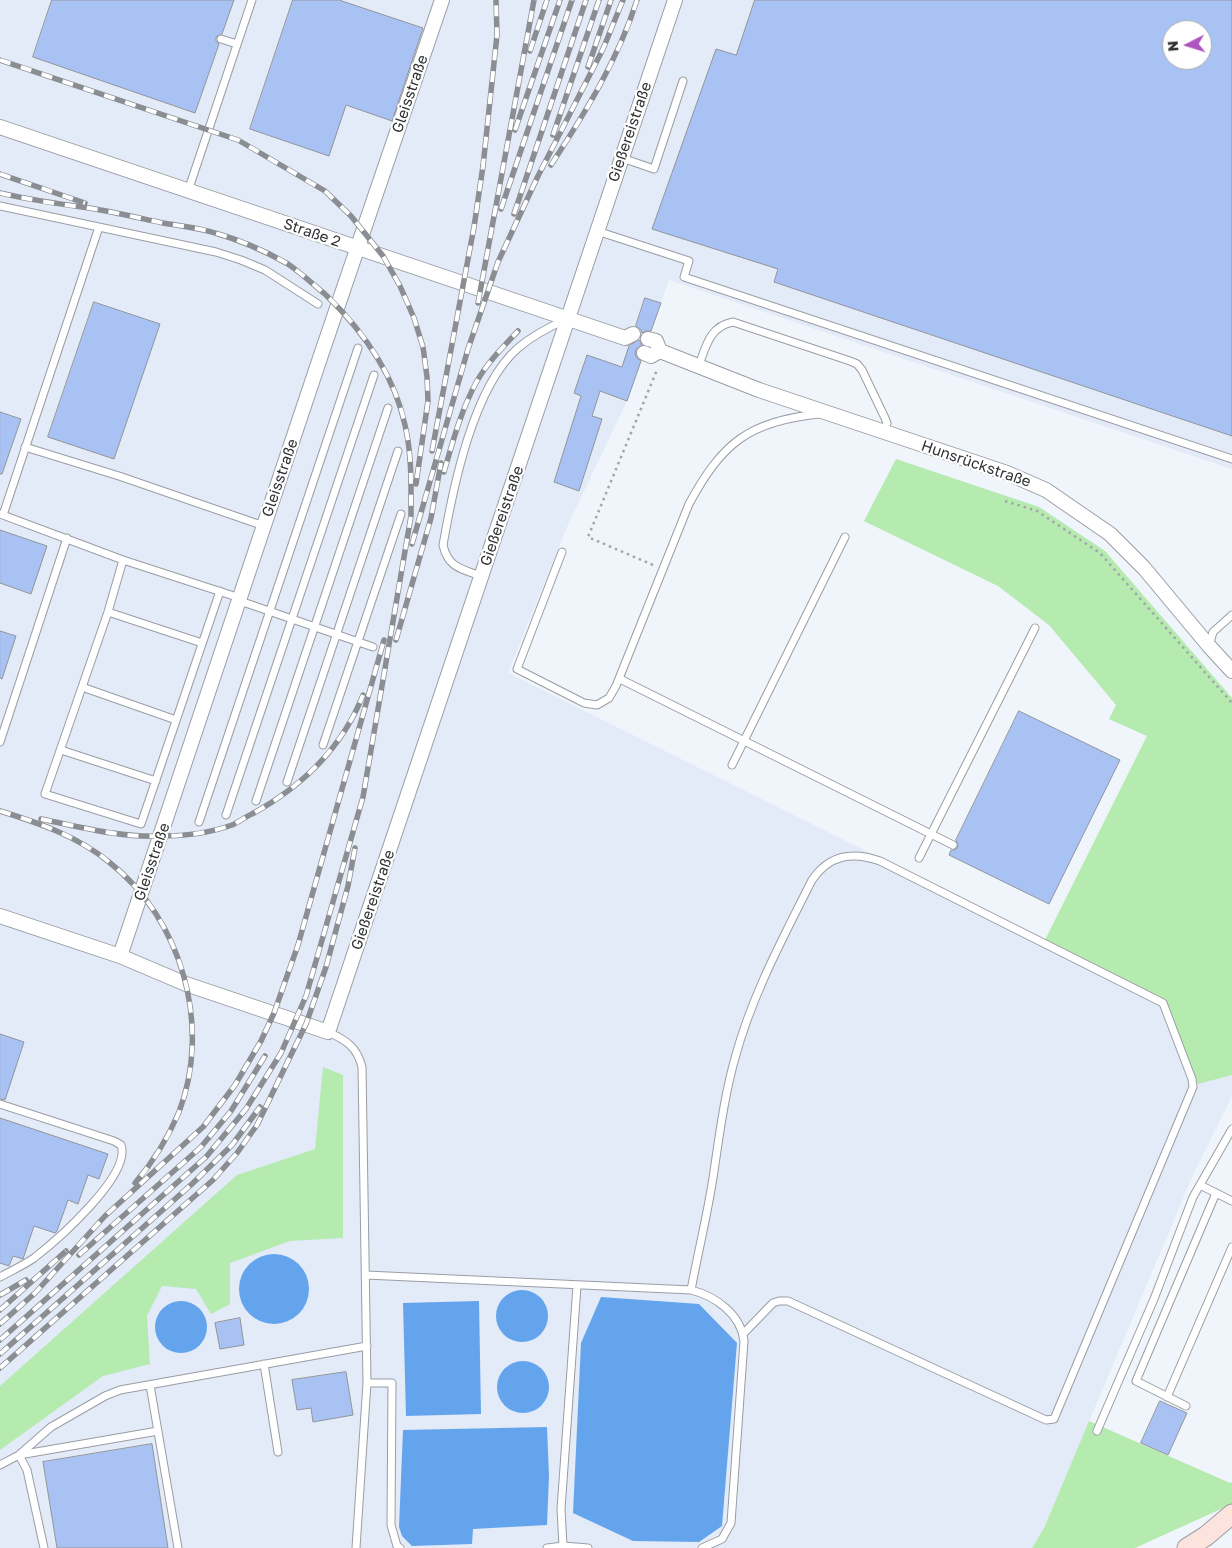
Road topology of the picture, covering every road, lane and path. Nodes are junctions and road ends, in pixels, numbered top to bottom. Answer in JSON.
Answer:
{"nodes":[{"id":1,"x":252,"y":0,"type":"edge"},
{"id":2,"x":442,"y":0,"type":"edge"},
{"id":3,"x":675,"y":0,"type":"edge"},
{"id":4,"x":221,"y":39,"type":"dead end"},
{"id":5,"x":237,"y":44,"type":"junction"},
{"id":6,"x":683,"y":81,"type":"dead end"},
{"id":7,"x":0,"y":127,"type":"edge"},
{"id":8,"x":622,"y":158,"type":"junction"},
{"id":9,"x":188,"y":191,"type":"junction"},
{"id":10,"x":0,"y":206,"type":"edge"},
{"id":11,"x":99,"y":227,"type":"junction"},
{"id":12,"x":597,"y":231,"type":"junction"},
{"id":13,"x":358,"y":248,"type":"junction"},
{"id":14,"x":318,"y":304,"type":"dead end"},
{"id":15,"x":568,"y":319,"type":"junction"},
{"id":16,"x":648,"y":338,"type":"dead end"},
{"id":17,"x":629,"y":340,"type":"dead end"},
{"id":18,"x":358,"y":348,"type":"dead end"},
{"id":19,"x":662,"y":351,"type":"junction"},
{"id":20,"x":644,"y":353,"type":"dead end"},
{"id":21,"x":699,"y":365,"type":"junction"},
{"id":22,"x":374,"y":375,"type":"dead end"},
{"id":23,"x":388,"y":408,"type":"dead end"},
{"id":24,"x":827,"y":413,"type":"junction"},
{"id":25,"x":883,"y":432,"type":"junction"},
{"id":26,"x":25,"y":447,"type":"junction"},
{"id":27,"x":398,"y":451,"type":"dead end"},
{"id":28,"x":1232,"y":460,"type":"edge"},
{"id":29,"x":1005,"y":501,"type":"dead end"},
{"id":30,"x":1,"y":514,"type":"edge"},
{"id":31,"x":401,"y":514,"type":"dead end"},
{"id":32,"x":264,"y":526,"type":"junction"},
{"id":33,"x":844,"y":537,"type":"dead end"},
{"id":34,"x":67,"y":538,"type":"junction"},
{"id":35,"x":562,"y":552,"type":"dead end"},
{"id":36,"x":123,"y":560,"type":"junction"},
{"id":37,"x":663,"y":569,"type":"junction"},
{"id":38,"x":481,"y":576,"type":"junction"},
{"id":39,"x":220,"y":591,"type":"junction"},
{"id":40,"x":240,"y":600,"type":"junction"},
{"id":41,"x":108,"y":612,"type":"junction"},
{"id":42,"x":270,"y":612,"type":"junction"},
{"id":43,"x":1232,"y":615,"type":"edge"},
{"id":44,"x":292,"y":619,"type":"junction"},
{"id":45,"x":314,"y":627,"type":"junction"},
{"id":46,"x":1034,"y":628,"type":"dead end"},
{"id":47,"x":336,"y":634,"type":"junction"},
{"id":48,"x":358,"y":642,"type":"junction"},
{"id":49,"x":202,"y":643,"type":"junction"},
{"id":50,"x":1209,"y":646,"type":"junction"},
{"id":51,"x":373,"y":647,"type":"dead end"},
{"id":52,"x":1232,"y":670,"type":"edge"},
{"id":53,"x":620,"y":679,"type":"junction"},
{"id":54,"x":82,"y":687,"type":"junction"},
{"id":55,"x":1232,"y":704,"type":"edge"},
{"id":56,"x":176,"y":720,"type":"junction"},
{"id":57,"x":744,"y":740,"type":"junction"},
{"id":58,"x":0,"y":742,"type":"edge"},
{"id":59,"x":323,"y":745,"type":"dead end"},
{"id":60,"x":60,"y":750,"type":"junction"},
{"id":61,"x":732,"y":765,"type":"dead end"},
{"id":62,"x":156,"y":781,"type":"junction"},
{"id":63,"x":287,"y":782,"type":"dead end"},
{"id":64,"x":256,"y":802,"type":"dead end"},
{"id":65,"x":226,"y":815,"type":"dead end"},
{"id":66,"x":199,"y":822,"type":"dead end"},
{"id":67,"x":932,"y":834,"type":"junction"},
{"id":68,"x":954,"y":845,"type":"dead end"},
{"id":69,"x":919,"y":858,"type":"dead end"},
{"id":70,"x":0,"y":916,"type":"edge"},
{"id":71,"x":120,"y":956,"type":"junction"},
{"id":72,"x":328,"y":1032,"type":"junction"},
{"id":73,"x":0,"y":1104,"type":"edge"},
{"id":74,"x":1232,"y":1128,"type":"edge"},
{"id":75,"x":1200,"y":1185,"type":"junction"},
{"id":76,"x":1216,"y":1193,"type":"junction"},
{"id":77,"x":1232,"y":1201,"type":"edge"},
{"id":78,"x":1232,"y":1247,"type":"edge"},
{"id":79,"x":366,"y":1275,"type":"junction"},
{"id":80,"x":0,"y":1277,"type":"edge"},
{"id":81,"x":577,"y":1286,"type":"junction"},
{"id":82,"x":691,"y":1290,"type":"junction"},
{"id":83,"x":743,"y":1334,"type":"junction"},
{"id":84,"x":367,"y":1346,"type":"junction"},
{"id":85,"x":264,"y":1364,"type":"junction"},
{"id":86,"x":366,"y":1383,"type":"junction"},
{"id":87,"x":150,"y":1385,"type":"junction"},
{"id":88,"x":1167,"y":1397,"type":"junction"},
{"id":89,"x":1186,"y":1406,"type":"dead end"},
{"id":90,"x":158,"y":1431,"type":"junction"},
{"id":91,"x":1098,"y":1431,"type":"dead end"},
{"id":92,"x":278,"y":1452,"type":"dead end"},
{"id":93,"x":19,"y":1454,"type":"junction"},
{"id":94,"x":0,"y":1465,"type":"edge"},
{"id":95,"x":1232,"y":1514,"type":"edge"},
{"id":96,"x":563,"y":1546,"type":"junction"},
{"id":97,"x":44,"y":1548,"type":"edge"},
{"id":98,"x":178,"y":1548,"type":"edge"},
{"id":99,"x":356,"y":1548,"type":"edge"},
{"id":100,"x":400,"y":1548,"type":"edge"},
{"id":101,"x":547,"y":1548,"type":"edge"},
{"id":102,"x":588,"y":1548,"type":"edge"},
{"id":103,"x":702,"y":1548,"type":"edge"},
{"id":104,"x":1187,"y":1548,"type":"edge"}],
"edges":[{"from":1,"to":5,"type":"lane"},
{"from":2,"to":13,"type":"street","name":"Gleisstraße"},
{"from":3,"to":8,"type":"street","name":"Gießereistraße"},
{"from":4,"to":5,"type":"lane"},
{"from":5,"to":9,"type":"lane"},
{"from":6,"to":8,"type":"lane"},
{"from":7,"to":9,"type":"street","name":"Straße 2"},
{"from":8,"to":12,"type":"street","name":"Gießereistraße"},
{"from":9,"to":13,"type":"street","name":"Straße 2"},
{"from":10,"to":11,"type":"lane"},
{"from":11,"to":14,"type":"lane"},
{"from":11,"to":26,"type":"lane"},
{"from":12,"to":15,"type":"street","name":"Gießereistraße"},
{"from":12,"to":28,"type":"lane"},
{"from":13,"to":15,"type":"street","name":"Straße 2"},
{"from":13,"to":32,"type":"street","name":"Gleisstraße"},
{"from":15,"to":17,"type":"street","name":"Straße 2"},
{"from":15,"to":38,"type":"street","name":"Gießereistraße"},
{"from":15,"to":38,"type":"lane"},
{"from":16,"to":19,"type":"street"},
{"from":18,"to":42,"type":"lane"},
{"from":19,"to":20,"type":"street"},
{"from":19,"to":21,"type":"street","name":"Hunsrückstraße"},
{"from":19,"to":37,"type":"path"},
{"from":21,"to":24,"type":"street","name":"Hunsrückstraße"},
{"from":21,"to":25,"type":"lane"},
{"from":22,"to":44,"type":"lane"},
{"from":23,"to":45,"type":"lane"},
{"from":24,"to":25,"type":"street","name":"Hunsrückstraße"},
{"from":24,"to":37,"type":"lane"},
{"from":25,"to":50,"type":"street","name":"Hunsrückstraße"},
{"from":26,"to":30,"type":"lane"},
{"from":26,"to":32,"type":"lane"},
{"from":27,"to":47,"type":"lane"},
{"from":29,"to":55,"type":"path"},
{"from":30,"to":34,"type":"lane"},
{"from":31,"to":48,"type":"lane"},
{"from":32,"to":40,"type":"street","name":"Gleisstraße"},
{"from":33,"to":57,"type":"lane"},
{"from":34,"to":36,"type":"lane"},
{"from":34,"to":58,"type":"lane"},
{"from":35,"to":53,"type":"lane"},
{"from":36,"to":39,"type":"lane"},
{"from":36,"to":41,"type":"lane"},
{"from":37,"to":53,"type":"lane"},
{"from":38,"to":72,"type":"street","name":"Gießereistraße"},
{"from":39,"to":40,"type":"lane"},
{"from":39,"to":49,"type":"lane"},
{"from":40,"to":42,"type":"lane"},
{"from":40,"to":71,"type":"street","name":"Gleisstraße"},
{"from":41,"to":49,"type":"lane"},
{"from":41,"to":54,"type":"lane"},
{"from":42,"to":44,"type":"lane"},
{"from":42,"to":66,"type":"lane"},
{"from":43,"to":50,"type":"lane"},
{"from":44,"to":45,"type":"lane"},
{"from":44,"to":65,"type":"lane"},
{"from":45,"to":47,"type":"lane"},
{"from":45,"to":64,"type":"lane"},
{"from":46,"to":67,"type":"lane"},
{"from":47,"to":48,"type":"lane"},
{"from":47,"to":63,"type":"lane"},
{"from":48,"to":51,"type":"lane"},
{"from":48,"to":59,"type":"lane"},
{"from":49,"to":56,"type":"lane"},
{"from":50,"to":52,"type":"street","name":"Hunsrückstraße"},
{"from":53,"to":57,"type":"lane"},
{"from":54,"to":56,"type":"lane"},
{"from":54,"to":60,"type":"lane"},
{"from":56,"to":62,"type":"lane"},
{"from":57,"to":61,"type":"lane"},
{"from":57,"to":67,"type":"lane"},
{"from":60,"to":62,"type":"lane"},
{"from":60,"to":62,"type":"lane"},
{"from":67,"to":68,"type":"lane"},
{"from":67,"to":69,"type":"lane"},
{"from":70,"to":71,"type":"street"},
{"from":71,"to":72,"type":"street"},
{"from":72,"to":79,"type":"lane"},
{"from":73,"to":80,"type":"lane"},
{"from":74,"to":75,"type":"lane"},
{"from":75,"to":76,"type":"lane"},
{"from":75,"to":91,"type":"lane"},
{"from":76,"to":77,"type":"lane"},
{"from":76,"to":88,"type":"lane"},
{"from":78,"to":88,"type":"lane"},
{"from":79,"to":81,"type":"lane"},
{"from":79,"to":84,"type":"lane"},
{"from":81,"to":82,"type":"lane"},
{"from":81,"to":96,"type":"lane"},
{"from":82,"to":83,"type":"lane"},
{"from":82,"to":83,"type":"lane"},
{"from":83,"to":103,"type":"lane"},
{"from":84,"to":85,"type":"lane"},
{"from":84,"to":86,"type":"lane"},
{"from":85,"to":87,"type":"lane"},
{"from":85,"to":92,"type":"lane"},
{"from":86,"to":99,"type":"lane"},
{"from":86,"to":100,"type":"lane"},
{"from":87,"to":90,"type":"lane"},
{"from":87,"to":93,"type":"lane"},
{"from":88,"to":89,"type":"lane"},
{"from":90,"to":93,"type":"lane"},
{"from":90,"to":98,"type":"lane"},
{"from":93,"to":94,"type":"lane"},
{"from":93,"to":97,"type":"lane"},
{"from":95,"to":104,"type":"main road"},
{"from":96,"to":101,"type":"lane"},
{"from":96,"to":102,"type":"lane"}]}
